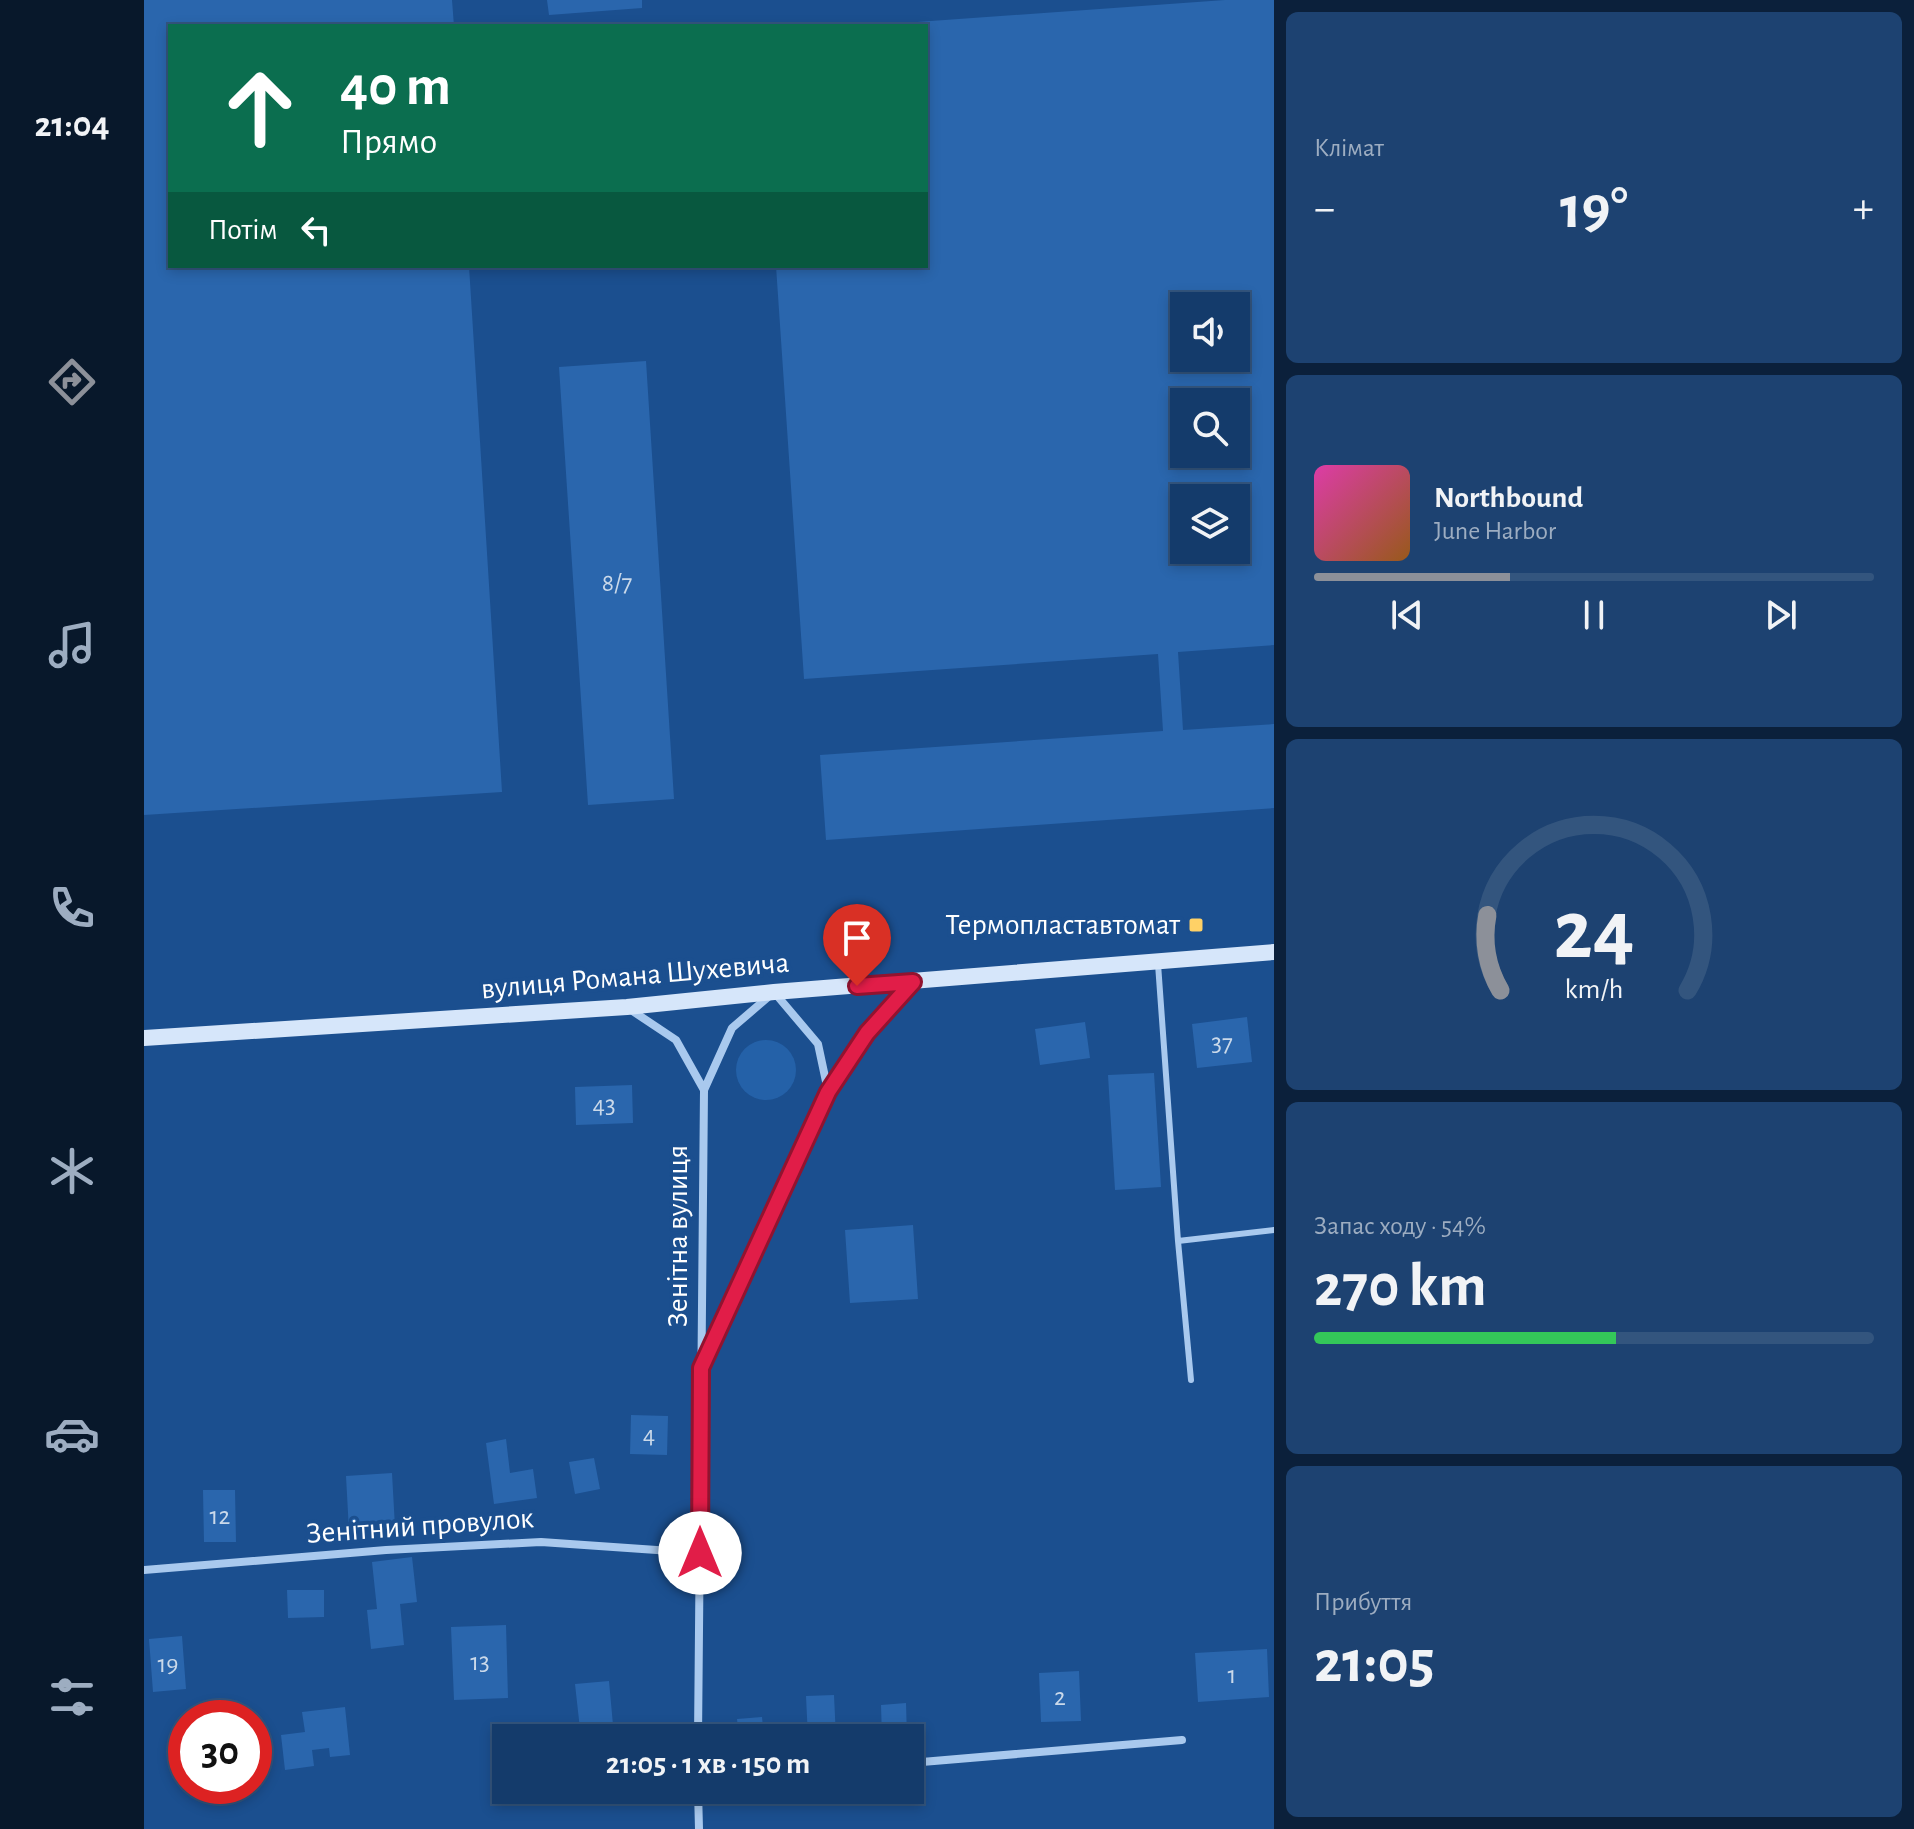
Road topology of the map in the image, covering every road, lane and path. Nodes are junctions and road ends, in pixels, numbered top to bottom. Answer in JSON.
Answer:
{"nodes":[{"id":1,"x":1274,"y":952,"type":"edge"},
{"id":2,"x":1158,"y":961,"type":"junction"},
{"id":3,"x":913,"y":982,"type":"junction"},
{"id":4,"x":774,"y":992,"type":"junction"},
{"id":5,"x":627,"y":1007,"type":"junction"},
{"id":6,"x":144,"y":1038,"type":"edge"},
{"id":7,"x":704,"y":1090,"type":"junction"},
{"id":8,"x":828,"y":1092,"type":"junction"},
{"id":9,"x":1274,"y":1230,"type":"edge"},
{"id":10,"x":1178,"y":1241,"type":"junction"},
{"id":11,"x":701,"y":1368,"type":"junction"},
{"id":12,"x":1191,"y":1380,"type":"dead end"},
{"id":13,"x":700,"y":1553,"type":"junction"},
{"id":14,"x":144,"y":1570,"type":"edge"},
{"id":15,"x":698,"y":1724,"type":"edge"},
{"id":16,"x":1182,"y":1740,"type":"dead end"},
{"id":17,"x":924,"y":1762,"type":"edge"},
{"id":18,"x":698,"y":1804,"type":"edge"},
{"id":19,"x":699,"y":1829,"type":"edge"}],
"edges":[{"from":1,"to":2,"type":"main road","name":"вулиця Романа Шухевича"},
{"from":2,"to":3,"type":"main road","name":"вулиця Романа Шухевича"},
{"from":2,"to":10,"type":"lane"},
{"from":3,"to":4,"type":"main road","name":"вулиця Романа Шухевича"},
{"from":3,"to":8,"type":"street"},
{"from":4,"to":5,"type":"main road","name":"вулиця Романа Шухевича"},
{"from":4,"to":7,"type":"street"},
{"from":4,"to":8,"type":"street"},
{"from":5,"to":6,"type":"main road","name":"вулиця Романа Шухевича"},
{"from":5,"to":7,"type":"street","name":"Зенітна вулиця"},
{"from":7,"to":11,"type":"street","name":"Зенітна вулиця"},
{"from":8,"to":11,"type":"street"},
{"from":9,"to":10,"type":"lane"},
{"from":10,"to":12,"type":"lane"},
{"from":11,"to":13,"type":"street","name":"Зенітна вулиця"},
{"from":13,"to":14,"type":"street","name":"Зенітний провулок"},
{"from":13,"to":15,"type":"street","name":"Зенітна вулиця"},
{"from":16,"to":17,"type":"street"},
{"from":18,"to":19,"type":"street"}]}
